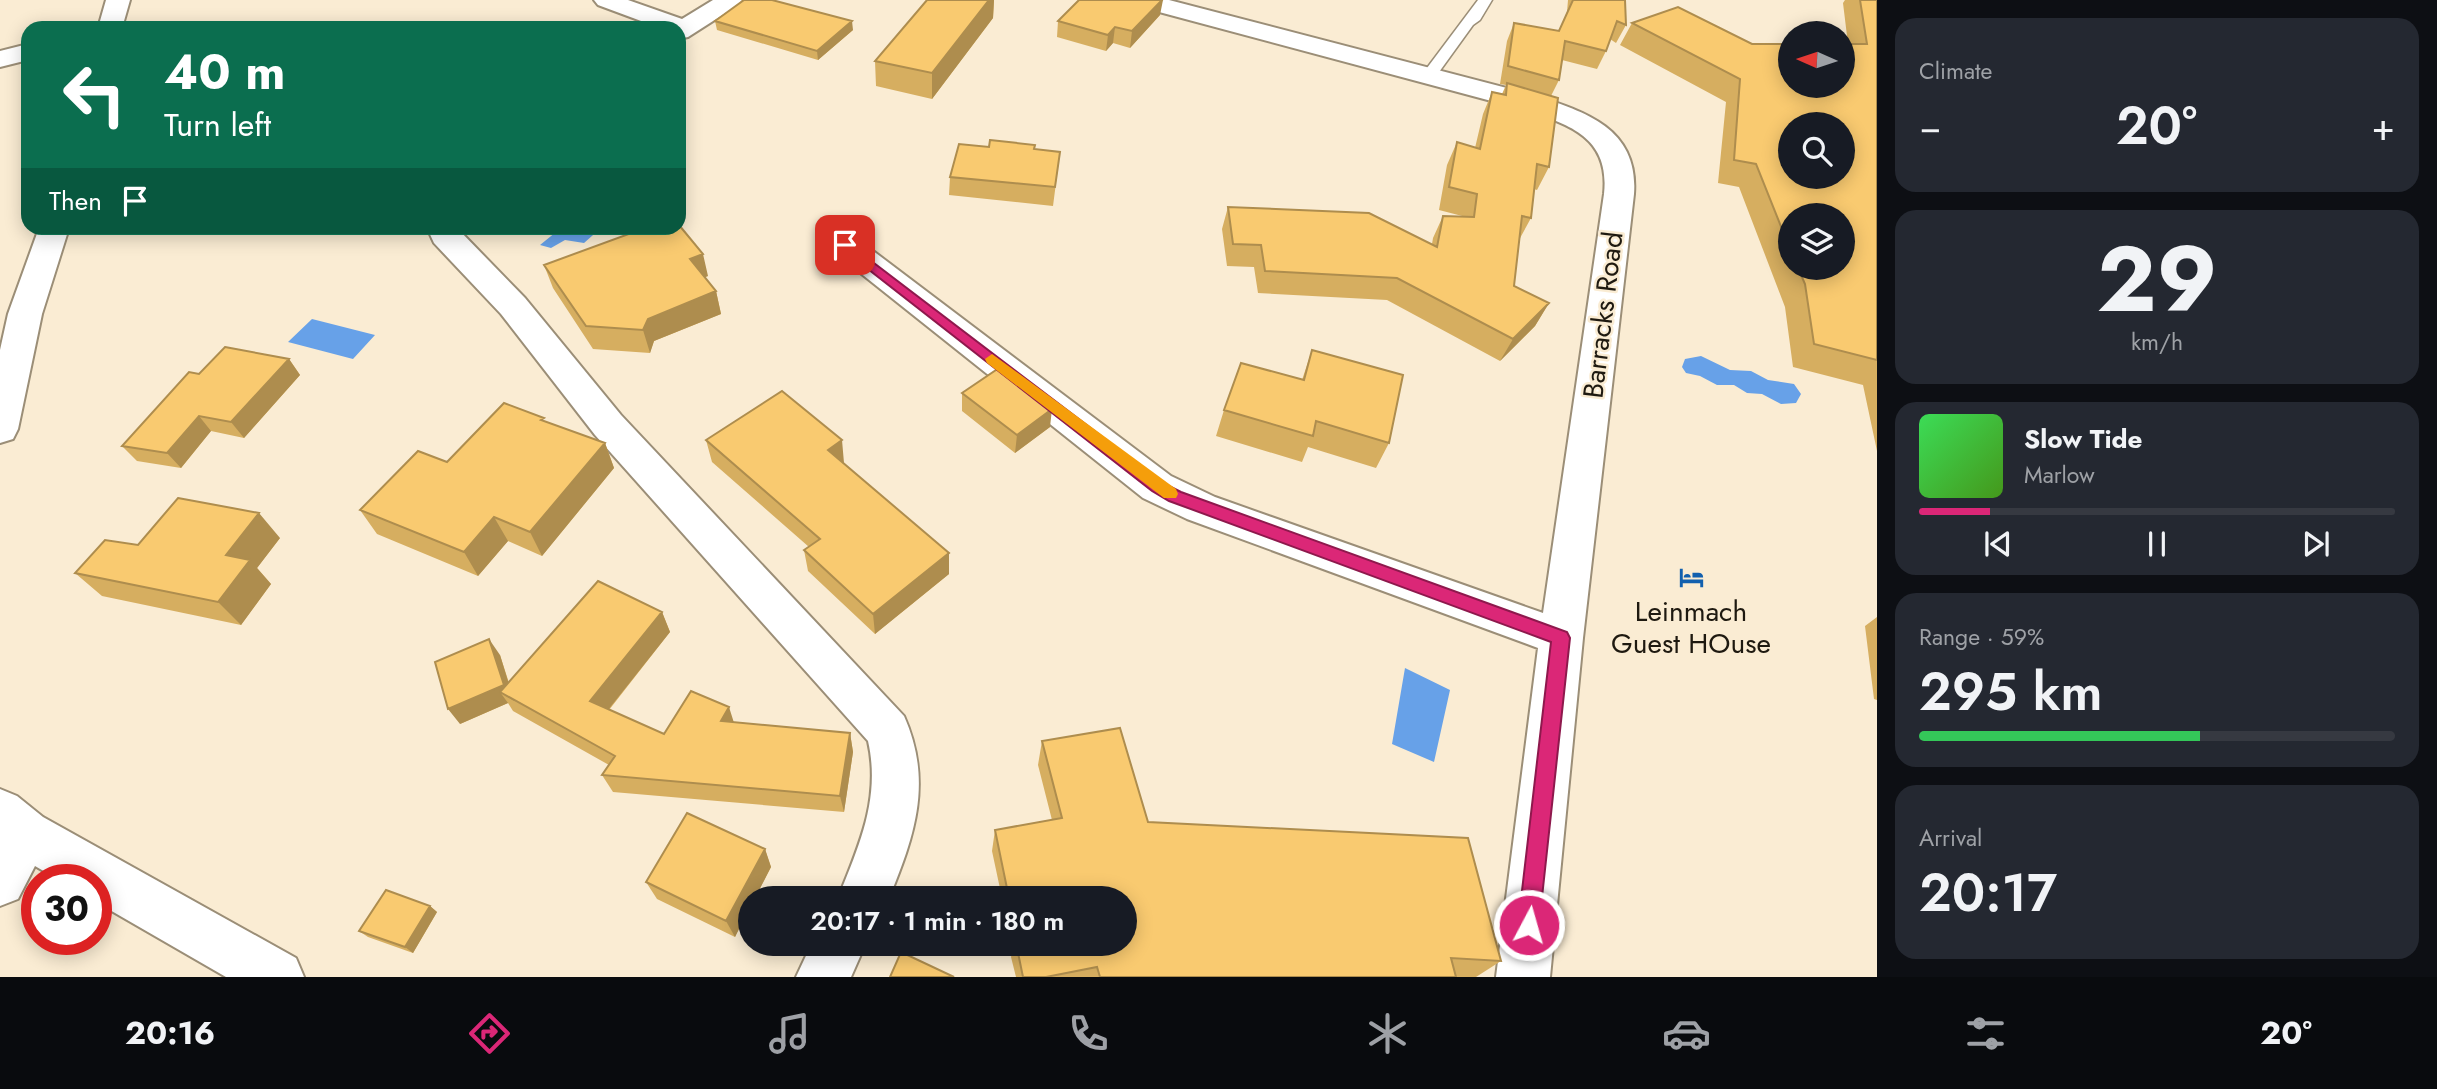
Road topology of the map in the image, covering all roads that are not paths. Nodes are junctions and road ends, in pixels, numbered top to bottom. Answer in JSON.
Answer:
{"nodes":[{"id":1,"x":118,"y":0,"type":"edge"},
{"id":2,"x":606,"y":0,"type":"edge"},
{"id":3,"x":730,"y":0,"type":"edge"},
{"id":4,"x":1141,"y":0,"type":"edge"},
{"id":5,"x":1485,"y":0,"type":"edge"},
{"id":6,"x":112,"y":21,"type":"edge"},
{"id":7,"x":658,"y":21,"type":"edge"},
{"id":8,"x":686,"y":27,"type":"edge"},
{"id":9,"x":21,"y":54,"type":"edge"},
{"id":10,"x":0,"y":59,"type":"edge"},
{"id":11,"x":1429,"y":76,"type":"junction"},
{"id":12,"x":52,"y":235,"type":"edge"},
{"id":13,"x":444,"y":235,"type":"edge"},
{"id":14,"x":845,"y":245,"type":"dead end"},
{"id":15,"x":0,"y":429,"type":"edge"},
{"id":16,"x":1561,"y":638,"type":"junction"},
{"id":17,"x":13,"y":824,"type":"edge"},
{"id":18,"x":0,"y":881,"type":"edge"},
{"id":19,"x":869,"y":886,"type":"edge"},
{"id":20,"x":834,"y":956,"type":"edge"},
{"id":21,"x":277,"y":977,"type":"edge"},
{"id":22,"x":823,"y":977,"type":"edge"},
{"id":23,"x":1523,"y":977,"type":"edge"}],
"edges":[{"from":1,"to":6,"type":"street"},
{"from":2,"to":7,"type":"street"},
{"from":3,"to":8,"type":"street"},
{"from":4,"to":11,"type":"street","name":"Barracks Road"},
{"from":5,"to":11,"type":"lane"},
{"from":9,"to":10,"type":"street"},
{"from":11,"to":16,"type":"street","name":"Barracks Road"},
{"from":12,"to":15,"type":"street"},
{"from":13,"to":19,"type":"street"},
{"from":14,"to":16,"type":"street"},
{"from":16,"to":23,"type":"street","name":"Barracks Road"},
{"from":17,"to":18,"type":"street"},
{"from":17,"to":21,"type":"street"},
{"from":20,"to":22,"type":"street"}]}
